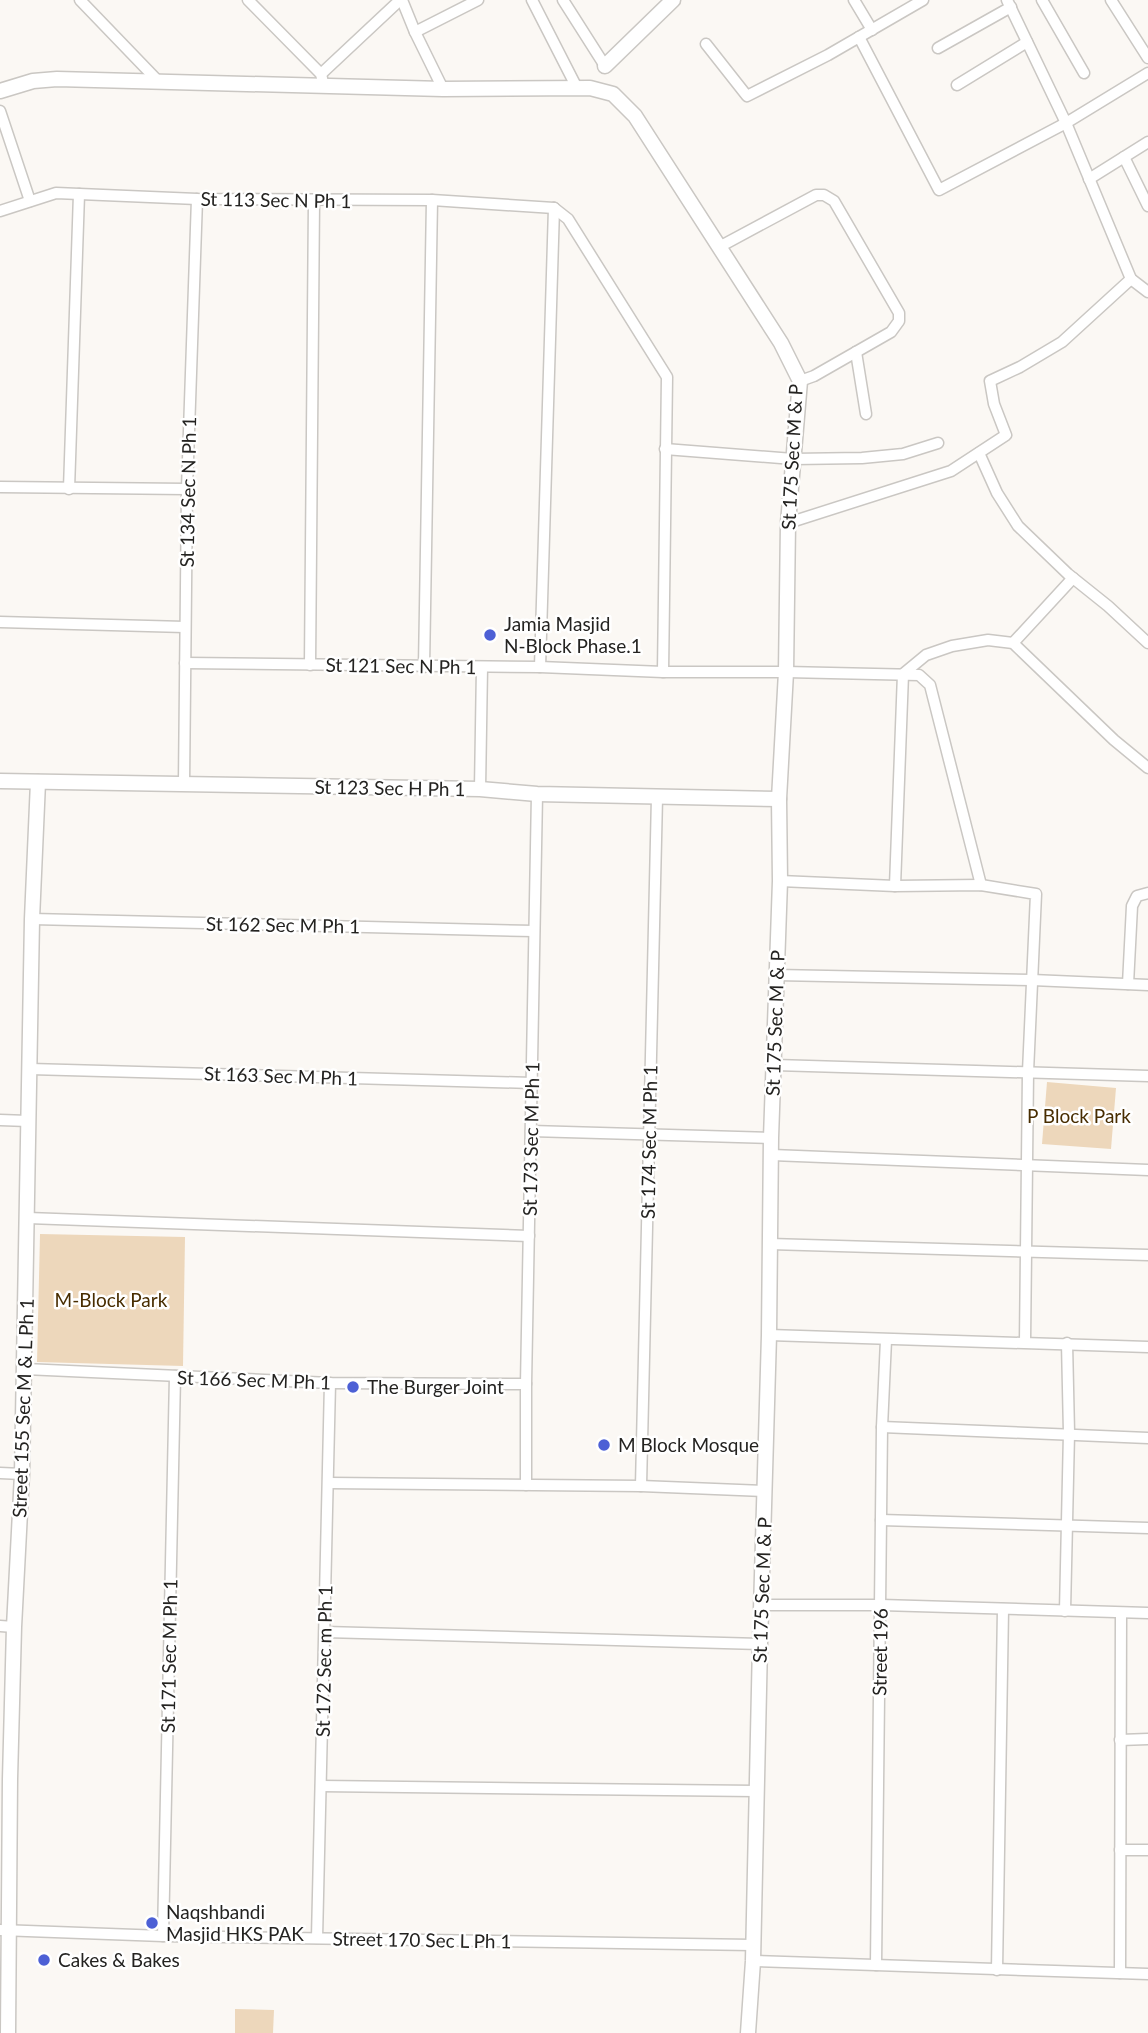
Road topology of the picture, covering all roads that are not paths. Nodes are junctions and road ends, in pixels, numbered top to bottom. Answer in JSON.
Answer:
{"nodes":[{"id":1,"x":80,"y":0,"type":"edge"},
{"id":2,"x":248,"y":0,"type":"edge"},
{"id":3,"x":401,"y":0,"type":"edge"},
{"id":4,"x":478,"y":0,"type":"edge"},
{"id":5,"x":532,"y":0,"type":"edge"},
{"id":6,"x":563,"y":0,"type":"edge"},
{"id":7,"x":673,"y":0,"type":"edge"},
{"id":8,"x":854,"y":0,"type":"edge"},
{"id":9,"x":1042,"y":0,"type":"edge"},
{"id":10,"x":1111,"y":0,"type":"edge"},
{"id":11,"x":920,"y":1,"type":"edge"},
{"id":12,"x":1009,"y":4,"type":"edge"},
{"id":13,"x":872,"y":30,"type":"junction"},
{"id":14,"x":415,"y":32,"type":"junction"},
{"id":15,"x":859,"y":37,"type":"junction"},
{"id":16,"x":1027,"y":42,"type":"junction"},
{"id":17,"x":706,"y":44,"type":"dead end"},
{"id":18,"x":939,"y":48,"type":"dead end"},
{"id":19,"x":1148,"y":58,"type":"edge"},
{"id":20,"x":605,"y":66,"type":"joint"},
{"id":21,"x":1084,"y":73,"type":"dead end"},
{"id":22,"x":1148,"y":73,"type":"edge"},
{"id":23,"x":323,"y":80,"type":"junction"},
{"id":24,"x":158,"y":81,"type":"junction"},
{"id":25,"x":957,"y":85,"type":"dead end"},
{"id":26,"x":584,"y":88,"type":"junction"},
{"id":27,"x":1,"y":89,"type":"edge"},
{"id":28,"x":443,"y":89,"type":"junction"},
{"id":29,"x":0,"y":111,"type":"edge"},
{"id":30,"x":1066,"y":123,"type":"junction"},
{"id":31,"x":1148,"y":142,"type":"edge"},
{"id":32,"x":1124,"y":157,"type":"junction"},
{"id":33,"x":1089,"y":179,"type":"junction"},
{"id":34,"x":79,"y":194,"type":"junction"},
{"id":35,"x":197,"y":199,"type":"junction"},
{"id":36,"x":432,"y":200,"type":"junction"},
{"id":37,"x":30,"y":201,"type":"junction"},
{"id":38,"x":314,"y":201,"type":"junction"},
{"id":39,"x":1148,"y":206,"type":"edge"},
{"id":40,"x":554,"y":208,"type":"junction"},
{"id":41,"x":0,"y":211,"type":"edge"},
{"id":42,"x":721,"y":246,"type":"junction"},
{"id":43,"x":1131,"y":279,"type":"junction"},
{"id":44,"x":1148,"y":292,"type":"edge"},
{"id":45,"x":856,"y":352,"type":"junction"},
{"id":46,"x":800,"y":381,"type":"junction"},
{"id":47,"x":866,"y":414,"type":"dead end"},
{"id":48,"x":938,"y":443,"type":"dead end"},
{"id":49,"x":666,"y":449,"type":"junction"},
{"id":50,"x":979,"y":453,"type":"junction"},
{"id":51,"x":793,"y":459,"type":"junction"},
{"id":52,"x":0,"y":486,"type":"edge"},
{"id":53,"x":69,"y":489,"type":"junction"},
{"id":54,"x":187,"y":489,"type":"junction"},
{"id":55,"x":788,"y":523,"type":"junction"},
{"id":56,"x":1073,"y":579,"type":"junction"},
{"id":57,"x":0,"y":622,"type":"edge"},
{"id":58,"x":185,"y":627,"type":"junction"},
{"id":59,"x":1013,"y":643,"type":"junction"},
{"id":60,"x":1148,"y":643,"type":"edge"},
{"id":61,"x":185,"y":663,"type":"junction"},
{"id":62,"x":310,"y":665,"type":"junction"},
{"id":63,"x":424,"y":667,"type":"junction"},
{"id":64,"x":482,"y":667,"type":"junction"},
{"id":65,"x":540,"y":667,"type":"junction"},
{"id":66,"x":786,"y":671,"type":"junction"},
{"id":67,"x":663,"y":672,"type":"junction"},
{"id":68,"x":903,"y":674,"type":"junction"},
{"id":69,"x":1148,"y":768,"type":"edge"},
{"id":70,"x":0,"y":781,"type":"edge"},
{"id":71,"x":38,"y":782,"type":"junction"},
{"id":72,"x":184,"y":784,"type":"junction"},
{"id":73,"x":480,"y":789,"type":"junction"},
{"id":74,"x":537,"y":794,"type":"junction"},
{"id":75,"x":657,"y":797,"type":"junction"},
{"id":76,"x":779,"y":799,"type":"junction"},
{"id":77,"x":780,"y":881,"type":"junction"},
{"id":78,"x":895,"y":886,"type":"junction"},
{"id":79,"x":981,"y":886,"type":"junction"},
{"id":80,"x":1148,"y":893,"type":"edge"},
{"id":81,"x":33,"y":919,"type":"junction"},
{"id":82,"x":534,"y":931,"type":"junction"},
{"id":83,"x":776,"y":975,"type":"junction"},
{"id":84,"x":1032,"y":980,"type":"junction"},
{"id":85,"x":1128,"y":984,"type":"junction"},
{"id":86,"x":1148,"y":985,"type":"edge"},
{"id":87,"x":775,"y":1065,"type":"junction"},
{"id":88,"x":30,"y":1069,"type":"junction"},
{"id":89,"x":1028,"y":1072,"type":"junction"},
{"id":90,"x":1148,"y":1076,"type":"edge"},
{"id":91,"x":532,"y":1083,"type":"junction"},
{"id":92,"x":0,"y":1120,"type":"edge"},
{"id":93,"x":28,"y":1121,"type":"junction"},
{"id":94,"x":531,"y":1131,"type":"junction"},
{"id":95,"x":649,"y":1135,"type":"junction"},
{"id":96,"x":771,"y":1138,"type":"junction"},
{"id":97,"x":772,"y":1155,"type":"junction"},
{"id":98,"x":1027,"y":1167,"type":"junction"},
{"id":99,"x":1148,"y":1170,"type":"edge"},
{"id":100,"x":28,"y":1218,"type":"junction"},
{"id":101,"x":529,"y":1236,"type":"junction"},
{"id":102,"x":770,"y":1244,"type":"junction"},
{"id":103,"x":1025,"y":1252,"type":"junction"},
{"id":104,"x":1148,"y":1255,"type":"edge"},
{"id":105,"x":769,"y":1335,"type":"junction"},
{"id":106,"x":886,"y":1340,"type":"junction"},
{"id":107,"x":1025,"y":1342,"type":"junction"},
{"id":108,"x":1067,"y":1343,"type":"junction"},
{"id":109,"x":1148,"y":1347,"type":"edge"},
{"id":110,"x":25,"y":1369,"type":"junction"},
{"id":111,"x":175,"y":1376,"type":"junction"},
{"id":112,"x":330,"y":1383,"type":"junction"},
{"id":113,"x":526,"y":1384,"type":"junction"},
{"id":114,"x":882,"y":1427,"type":"junction"},
{"id":115,"x":1069,"y":1433,"type":"junction"},
{"id":116,"x":1148,"y":1438,"type":"edge"},
{"id":117,"x":0,"y":1473,"type":"edge"},
{"id":118,"x":22,"y":1474,"type":"junction"},
{"id":119,"x":329,"y":1483,"type":"junction"},
{"id":120,"x":526,"y":1485,"type":"junction"},
{"id":121,"x":641,"y":1486,"type":"junction"},
{"id":122,"x":765,"y":1491,"type":"junction"},
{"id":123,"x":881,"y":1520,"type":"junction"},
{"id":124,"x":1067,"y":1526,"type":"junction"},
{"id":125,"x":1148,"y":1528,"type":"edge"},
{"id":126,"x":761,"y":1605,"type":"junction"},
{"id":127,"x":881,"y":1605,"type":"junction"},
{"id":128,"x":1003,"y":1609,"type":"junction"},
{"id":129,"x":1065,"y":1611,"type":"junction"},
{"id":130,"x":1121,"y":1613,"type":"junction"},
{"id":131,"x":1148,"y":1614,"type":"edge"},
{"id":132,"x":7,"y":1626,"type":"edge"},
{"id":133,"x":325,"y":1632,"type":"junction"},
{"id":134,"x":760,"y":1644,"type":"junction"},
{"id":135,"x":1148,"y":1739,"type":"edge"},
{"id":136,"x":1120,"y":1740,"type":"junction"},
{"id":137,"x":5,"y":1779,"type":"edge"},
{"id":138,"x":321,"y":1786,"type":"junction"},
{"id":139,"x":756,"y":1791,"type":"junction"},
{"id":140,"x":1120,"y":1850,"type":"junction"},
{"id":141,"x":1148,"y":1850,"type":"edge"},
{"id":142,"x":4,"y":1930,"type":"edge"},
{"id":143,"x":163,"y":1936,"type":"junction"},
{"id":144,"x":317,"y":1938,"type":"junction"},
{"id":145,"x":752,"y":1945,"type":"junction"},
{"id":146,"x":753,"y":1961,"type":"junction"},
{"id":147,"x":876,"y":1965,"type":"junction"},
{"id":148,"x":997,"y":1970,"type":"junction"},
{"id":149,"x":1120,"y":1973,"type":"junction"},
{"id":150,"x":1148,"y":1974,"type":"edge"},
{"id":151,"x":8,"y":2033,"type":"edge"},
{"id":152,"x":748,"y":2033,"type":"edge"}],
"edges":[{"from":1,"to":24,"type":"street"},
{"from":2,"to":23,"type":"street"},
{"from":3,"to":14,"type":"street"},
{"from":3,"to":23,"type":"street"},
{"from":4,"to":14,"type":"street"},
{"from":5,"to":26,"type":"street"},
{"from":6,"to":20,"type":"street"},
{"from":7,"to":20,"type":"street"},
{"from":8,"to":13,"type":"street"},
{"from":9,"to":21,"type":"street"},
{"from":10,"to":19,"type":"street"},
{"from":11,"to":13,"type":"street"},
{"from":12,"to":16,"type":"street"},
{"from":12,"to":18,"type":"street"},
{"from":13,"to":15,"type":"street"},
{"from":14,"to":28,"type":"street"},
{"from":15,"to":17,"type":"street"},
{"from":15,"to":30,"type":"street"},
{"from":16,"to":25,"type":"street"},
{"from":16,"to":30,"type":"street"},
{"from":22,"to":30,"type":"street"},
{"from":23,"to":24,"type":"street"},
{"from":23,"to":28,"type":"street"},
{"from":24,"to":27,"type":"street"},
{"from":26,"to":28,"type":"street"},
{"from":26,"to":42,"type":"street","name":"St 175 Sec M & P"},
{"from":29,"to":37,"type":"street"},
{"from":30,"to":33,"type":"street"},
{"from":31,"to":32,"type":"street"},
{"from":32,"to":33,"type":"street"},
{"from":32,"to":39,"type":"street"},
{"from":33,"to":43,"type":"street"},
{"from":34,"to":35,"type":"street","name":"St 113 Sec N Ph 1"},
{"from":34,"to":37,"type":"street","name":"St 113 Sec N Ph 1"},
{"from":34,"to":53,"type":"street"},
{"from":35,"to":38,"type":"street","name":"St 113 Sec N Ph 1"},
{"from":35,"to":54,"type":"street","name":"St 134 Sec N Ph 1"},
{"from":36,"to":38,"type":"street","name":"St 113 Sec N Ph 1"},
{"from":36,"to":40,"type":"street","name":"St 113 Sec N Ph 1"},
{"from":36,"to":63,"type":"street"},
{"from":37,"to":41,"type":"street","name":"St 113 Sec N Ph 1"},
{"from":38,"to":62,"type":"street"},
{"from":40,"to":49,"type":"street"},
{"from":40,"to":65,"type":"street"},
{"from":42,"to":45,"type":"street"},
{"from":42,"to":46,"type":"street","name":"St 175 Sec M & P"},
{"from":43,"to":44,"type":"street"},
{"from":43,"to":50,"type":"street"},
{"from":45,"to":46,"type":"street"},
{"from":45,"to":47,"type":"street"},
{"from":46,"to":51,"type":"street","name":"St 175 Sec M & P"},
{"from":48,"to":51,"type":"street"},
{"from":49,"to":51,"type":"street"},
{"from":49,"to":67,"type":"street"},
{"from":50,"to":55,"type":"street"},
{"from":50,"to":56,"type":"street"},
{"from":51,"to":55,"type":"street","name":"St 175 Sec M & P"},
{"from":52,"to":53,"type":"street"},
{"from":53,"to":54,"type":"street"},
{"from":54,"to":58,"type":"street","name":"St 134 Sec N Ph 1"},
{"from":55,"to":66,"type":"street","name":"St 175 Sec M & P"},
{"from":56,"to":59,"type":"street"},
{"from":56,"to":60,"type":"street"},
{"from":57,"to":58,"type":"street"},
{"from":58,"to":61,"type":"street","name":"St 134 Sec N Ph 1"},
{"from":59,"to":68,"type":"street"},
{"from":59,"to":69,"type":"street"},
{"from":61,"to":62,"type":"street","name":"St 121 Sec N Ph 1"},
{"from":61,"to":72,"type":"street","name":"St 134 Sec N Ph 1"},
{"from":62,"to":63,"type":"street","name":"St 121 Sec N Ph 1"},
{"from":63,"to":64,"type":"street","name":"St 121 Sec N Ph 1"},
{"from":64,"to":65,"type":"street","name":"St 121 Sec N Ph 1"},
{"from":64,"to":73,"type":"street"},
{"from":65,"to":67,"type":"street","name":"St 121 Sec N Ph 1"},
{"from":66,"to":67,"type":"street","name":"St 121 Sec N Ph 1"},
{"from":66,"to":68,"type":"street","name":"St 121 Sec N Ph 1"},
{"from":66,"to":76,"type":"street","name":"St 175 Sec M & P"},
{"from":68,"to":78,"type":"street"},
{"from":68,"to":79,"type":"street"},
{"from":70,"to":71,"type":"street","name":"St 123 Sec H Ph 1"},
{"from":71,"to":72,"type":"street","name":"St 123 Sec H Ph 1"},
{"from":71,"to":81,"type":"street","name":"Street 155 Sec M & L Ph 1"},
{"from":72,"to":73,"type":"street","name":"St 123 Sec H Ph 1"},
{"from":73,"to":74,"type":"street","name":"St 123 Sec H Ph 1"},
{"from":74,"to":75,"type":"street","name":"St 123 Sec H Ph 1"},
{"from":74,"to":82,"type":"street","name":"St 173 Sec M Ph 1"},
{"from":75,"to":76,"type":"street","name":"St 123 Sec H Ph 1"},
{"from":75,"to":95,"type":"street","name":"St 174 Sec M Ph 1"},
{"from":76,"to":77,"type":"street","name":"St 175 Sec M & P"},
{"from":77,"to":78,"type":"street"},
{"from":77,"to":83,"type":"street","name":"St 175 Sec M & P"},
{"from":78,"to":79,"type":"street"},
{"from":79,"to":84,"type":"street"},
{"from":80,"to":85,"type":"street"},
{"from":81,"to":82,"type":"street","name":"St 162 Sec M Ph 1"},
{"from":81,"to":88,"type":"street","name":"Street 155 Sec M & L Ph 1"},
{"from":82,"to":91,"type":"street","name":"St 173 Sec M Ph 1"},
{"from":83,"to":84,"type":"street"},
{"from":83,"to":87,"type":"street","name":"St 175 Sec M & P"},
{"from":84,"to":85,"type":"street"},
{"from":84,"to":89,"type":"street"},
{"from":85,"to":86,"type":"street"},
{"from":87,"to":89,"type":"street"},
{"from":87,"to":96,"type":"street","name":"St 175 Sec M & P"},
{"from":88,"to":91,"type":"street","name":"St 163 Sec M Ph 1"},
{"from":88,"to":93,"type":"street","name":"Street 155 Sec M & L Ph 1"},
{"from":89,"to":90,"type":"street"},
{"from":89,"to":98,"type":"street"},
{"from":91,"to":94,"type":"street","name":"St 173 Sec M Ph 1"},
{"from":92,"to":93,"type":"street"},
{"from":93,"to":100,"type":"street","name":"Street 155 Sec M & L Ph 1"},
{"from":94,"to":95,"type":"street"},
{"from":94,"to":101,"type":"street","name":"St 173 Sec M Ph 1"},
{"from":95,"to":96,"type":"street"},
{"from":95,"to":121,"type":"street","name":"St 174 Sec M Ph 1"},
{"from":96,"to":97,"type":"street","name":"St 175 Sec M & P"},
{"from":97,"to":98,"type":"street"},
{"from":97,"to":102,"type":"street","name":"St 175 Sec M & P"},
{"from":98,"to":99,"type":"street"},
{"from":98,"to":103,"type":"street"},
{"from":100,"to":101,"type":"street"},
{"from":100,"to":110,"type":"street","name":"Street 155 Sec M & L Ph 1"},
{"from":101,"to":113,"type":"street","name":"St 173 Sec M Ph 1"},
{"from":102,"to":103,"type":"street"},
{"from":102,"to":105,"type":"street","name":"St 175 Sec M & P"},
{"from":103,"to":104,"type":"street"},
{"from":103,"to":107,"type":"street"},
{"from":105,"to":106,"type":"street"},
{"from":105,"to":122,"type":"street","name":"St 175 Sec M & P"},
{"from":106,"to":107,"type":"street"},
{"from":106,"to":114,"type":"street","name":"Street 196"},
{"from":107,"to":108,"type":"street"},
{"from":108,"to":109,"type":"street"},
{"from":108,"to":115,"type":"street"},
{"from":110,"to":111,"type":"street","name":"St 166 Sec M Ph 1"},
{"from":110,"to":118,"type":"street","name":"Street 155 Sec M & L Ph 1"},
{"from":111,"to":112,"type":"street","name":"St 166 Sec M Ph 1"},
{"from":111,"to":143,"type":"street","name":"St 171 Sec M Ph 1"},
{"from":112,"to":113,"type":"street","name":"St 166 Sec M Ph 1"},
{"from":112,"to":119,"type":"street","name":"St 172 Sec m Ph 1"},
{"from":113,"to":120,"type":"street","name":"St 173 Sec M Ph 1"},
{"from":114,"to":115,"type":"street"},
{"from":114,"to":123,"type":"street","name":"Street 196"},
{"from":115,"to":116,"type":"street"},
{"from":115,"to":124,"type":"street"},
{"from":117,"to":118,"type":"street"},
{"from":118,"to":132,"type":"street","name":"Street 155 Sec M & L Ph 1"},
{"from":119,"to":120,"type":"street"},
{"from":119,"to":133,"type":"street","name":"St 172 Sec m Ph 1"},
{"from":120,"to":121,"type":"street"},
{"from":121,"to":122,"type":"street"},
{"from":122,"to":126,"type":"street","name":"St 175 Sec M & P"},
{"from":123,"to":124,"type":"street"},
{"from":123,"to":127,"type":"street","name":"Street 196"},
{"from":124,"to":125,"type":"street"},
{"from":124,"to":129,"type":"street"},
{"from":126,"to":127,"type":"street"},
{"from":126,"to":134,"type":"street","name":"St 175 Sec M & P"},
{"from":127,"to":128,"type":"street"},
{"from":127,"to":147,"type":"street","name":"Street 196"},
{"from":128,"to":129,"type":"street"},
{"from":128,"to":148,"type":"street"},
{"from":129,"to":130,"type":"street"},
{"from":130,"to":131,"type":"street"},
{"from":130,"to":136,"type":"street"},
{"from":132,"to":137,"type":"street","name":"Street 155 Sec M & L Ph 1"},
{"from":133,"to":134,"type":"street"},
{"from":133,"to":138,"type":"street","name":"St 172 Sec m Ph 1"},
{"from":134,"to":139,"type":"street","name":"St 175 Sec M & P"},
{"from":135,"to":136,"type":"street"},
{"from":136,"to":140,"type":"street"},
{"from":137,"to":142,"type":"street","name":"Street 155 Sec M & L Ph 1"},
{"from":138,"to":139,"type":"street"},
{"from":138,"to":144,"type":"street","name":"St 172 Sec m Ph 1"},
{"from":139,"to":145,"type":"street","name":"St 175 Sec M & P"},
{"from":140,"to":141,"type":"street"},
{"from":140,"to":149,"type":"street"},
{"from":142,"to":143,"type":"street","name":"Street 170 Sec L Ph 1"},
{"from":142,"to":151,"type":"street","name":"Street 155 Sec M & L Ph 1"},
{"from":143,"to":144,"type":"street","name":"Street 170 Sec L Ph 1"},
{"from":144,"to":145,"type":"street","name":"Street 170 Sec L Ph 1"},
{"from":145,"to":146,"type":"street","name":"St 175 Sec M & P"},
{"from":146,"to":147,"type":"street"},
{"from":146,"to":152,"type":"street","name":"St 175 Sec M & P"},
{"from":147,"to":148,"type":"street"},
{"from":148,"to":149,"type":"street"},
{"from":149,"to":150,"type":"street"}]}
